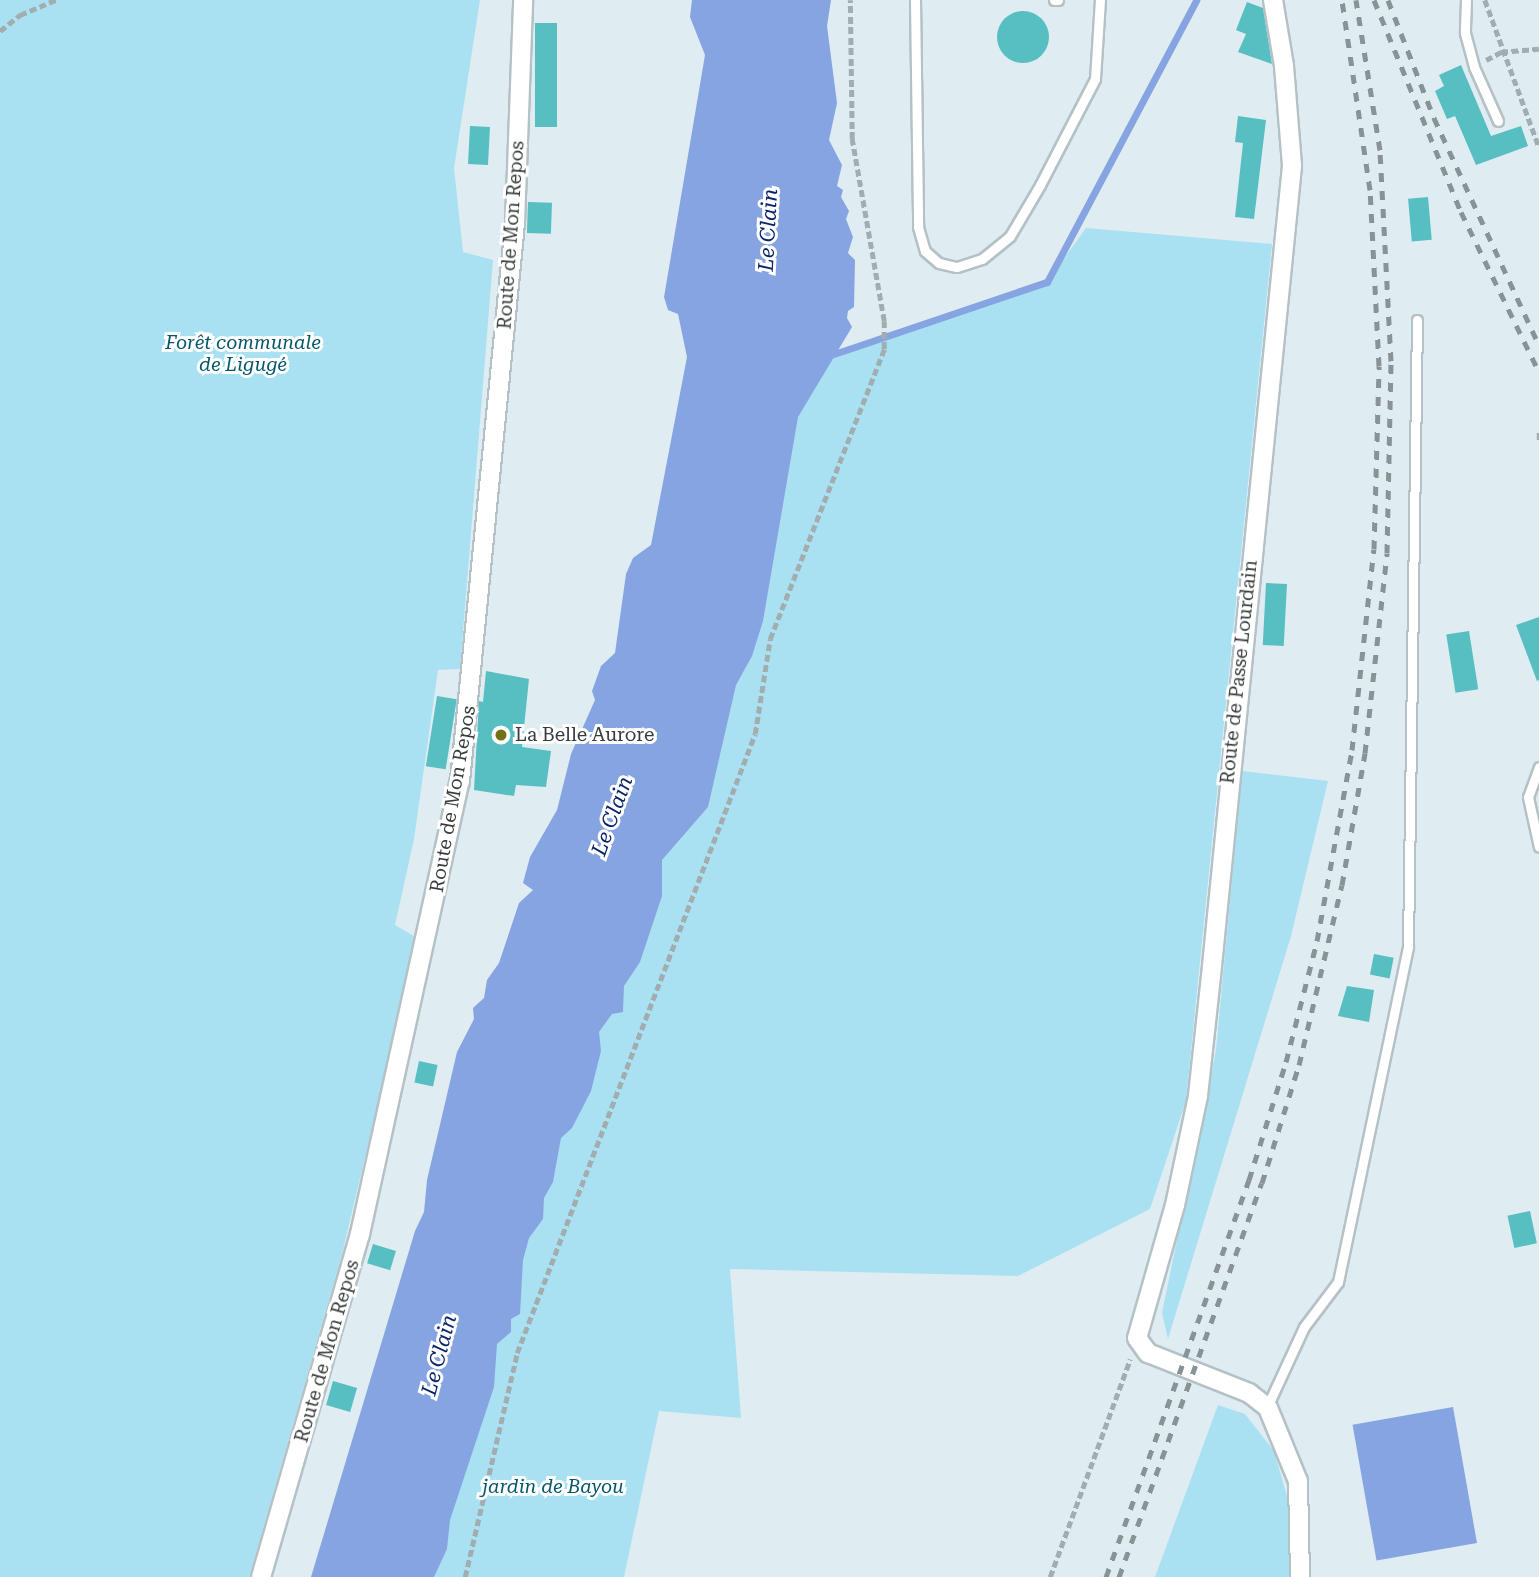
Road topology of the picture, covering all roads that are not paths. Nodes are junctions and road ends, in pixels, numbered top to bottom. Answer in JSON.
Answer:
{"nodes":[{"id":1,"x":523,"y":0,"type":"edge"},
{"id":2,"x":915,"y":0,"type":"edge"},
{"id":3,"x":1100,"y":0,"type":"edge"},
{"id":4,"x":1273,"y":0,"type":"edge"},
{"id":5,"x":1466,"y":0,"type":"edge"},
{"id":6,"x":1497,"y":121,"type":"dead end"},
{"id":7,"x":1418,"y":320,"type":"dead end"},
{"id":8,"x":1539,"y":767,"type":"edge"},
{"id":9,"x":1539,"y":847,"type":"edge"},
{"id":10,"x":1267,"y":1407,"type":"junction"},
{"id":11,"x":261,"y":1577,"type":"edge"},
{"id":12,"x":1300,"y":1577,"type":"edge"}],
"edges":[{"from":1,"to":11,"type":"street","name":"Route de Mon Repos"},
{"from":2,"to":3,"type":"lane"},
{"from":4,"to":10,"type":"street","name":"Route de Passe Lourdain"},
{"from":5,"to":6,"type":"lane"},
{"from":7,"to":10,"type":"lane"},
{"from":8,"to":9,"type":"lane"},
{"from":10,"to":12,"type":"street"}]}
